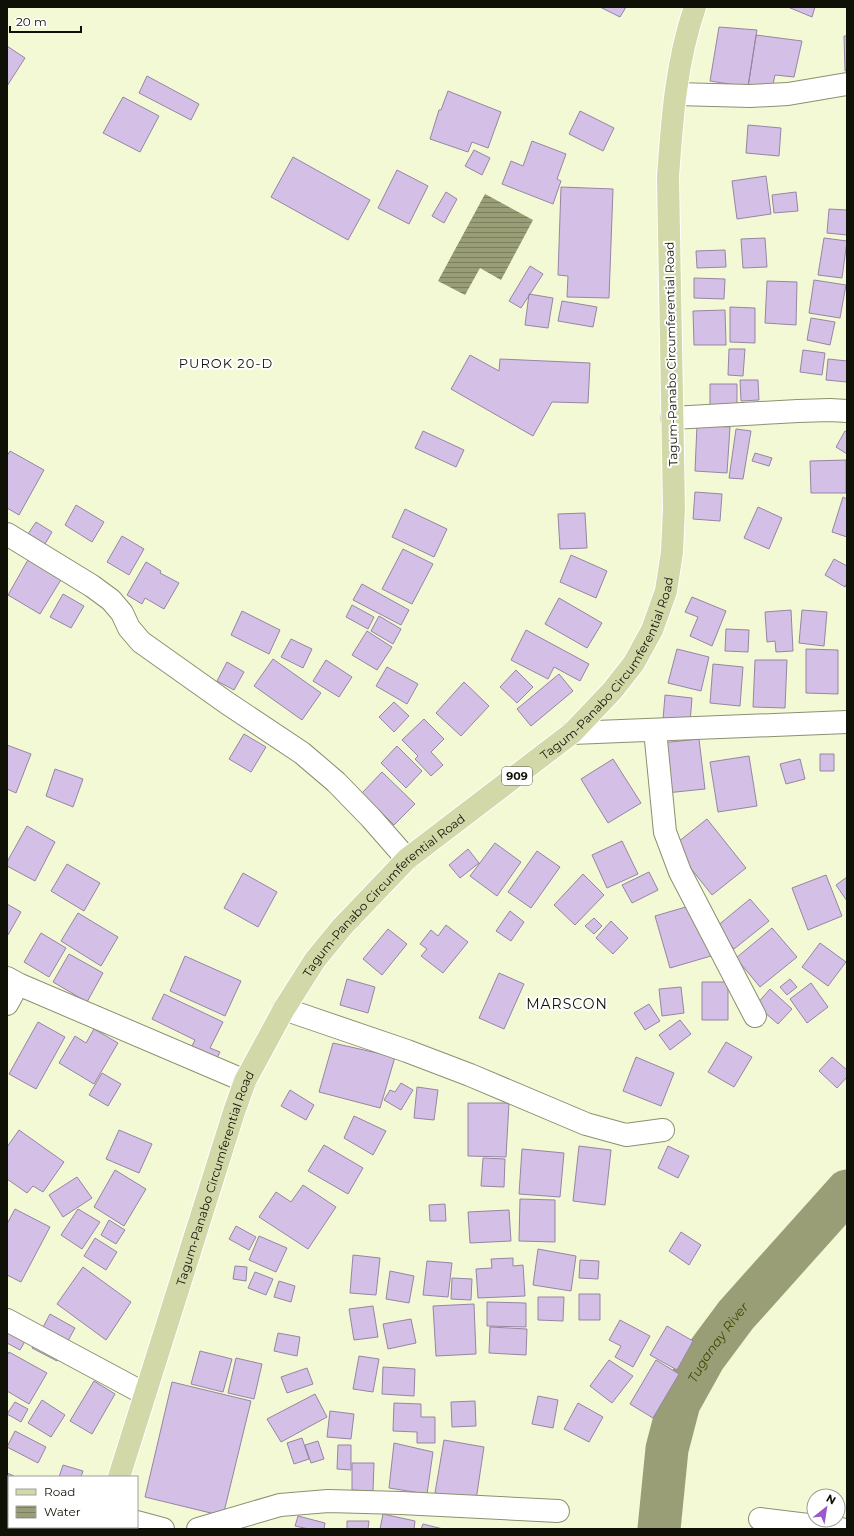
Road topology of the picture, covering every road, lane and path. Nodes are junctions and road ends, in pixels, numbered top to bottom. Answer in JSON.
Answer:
{"nodes":[{"id":1,"x":695,"y":7,"type":"edge"},
{"id":2,"x":847,"y":84,"type":"edge"},
{"id":3,"x":676,"y":94,"type":"junction"},
{"id":4,"x":847,"y":411,"type":"edge"},
{"id":5,"x":672,"y":418,"type":"junction"},
{"id":6,"x":7,"y":534,"type":"edge"},
{"id":7,"x":847,"y":722,"type":"edge"},
{"id":8,"x":655,"y":730,"type":"junction"},
{"id":9,"x":572,"y":733,"type":"junction"},
{"id":10,"x":407,"y":859,"type":"junction"},
{"id":11,"x":13,"y":981,"type":"edge"},
{"id":12,"x":7,"y":1004,"type":"edge"},
{"id":13,"x":284,"y":1009,"type":"junction"},
{"id":14,"x":755,"y":1016,"type":"dead end"},
{"id":15,"x":245,"y":1081,"type":"junction"},
{"id":16,"x":662,"y":1130,"type":"dead end"},
{"id":17,"x":7,"y":1320,"type":"edge"},
{"id":18,"x":145,"y":1394,"type":"junction"},
{"id":19,"x":119,"y":1476,"type":"edge"},
{"id":20,"x":558,"y":1511,"type":"dead end"},
{"id":21,"x":760,"y":1519,"type":"dead end"},
{"id":22,"x":138,"y":1522,"type":"edge"},
{"id":23,"x":163,"y":1529,"type":"edge"},
{"id":24,"x":198,"y":1529,"type":"edge"},
{"id":25,"x":841,"y":1529,"type":"edge"}],
"edges":[{"from":1,"to":3,"type":"main road","name":"Tagum-Panabo Circumferential Road","number":"909"},
{"from":2,"to":3,"type":"street"},
{"from":3,"to":5,"type":"main road","name":"Tagum-Panabo Circumferential Road","number":"909"},
{"from":4,"to":5,"type":"street"},
{"from":5,"to":9,"type":"main road","name":"Tagum-Panabo Circumferential Road","number":"909"},
{"from":6,"to":10,"type":"street"},
{"from":7,"to":8,"type":"street"},
{"from":8,"to":9,"type":"street"},
{"from":8,"to":14,"type":"street"},
{"from":9,"to":10,"type":"main road","name":"Tagum-Panabo Circumferential Road","number":"909"},
{"from":10,"to":13,"type":"main road","name":"Tagum-Panabo Circumferential Road","number":"909"},
{"from":11,"to":12,"type":"street"},
{"from":11,"to":15,"type":"street"},
{"from":13,"to":15,"type":"main road","name":"Tagum-Panabo Circumferential Road","number":"909"},
{"from":13,"to":16,"type":"street"},
{"from":15,"to":18,"type":"main road","name":"Tagum-Panabo Circumferential Road","number":"909"},
{"from":17,"to":18,"type":"street"},
{"from":18,"to":19,"type":"main road","name":"Tagum-Panabo Circumferential Road","number":"909"},
{"from":20,"to":24,"type":"street"},
{"from":21,"to":25,"type":"street"},
{"from":22,"to":23,"type":"street"}]}
